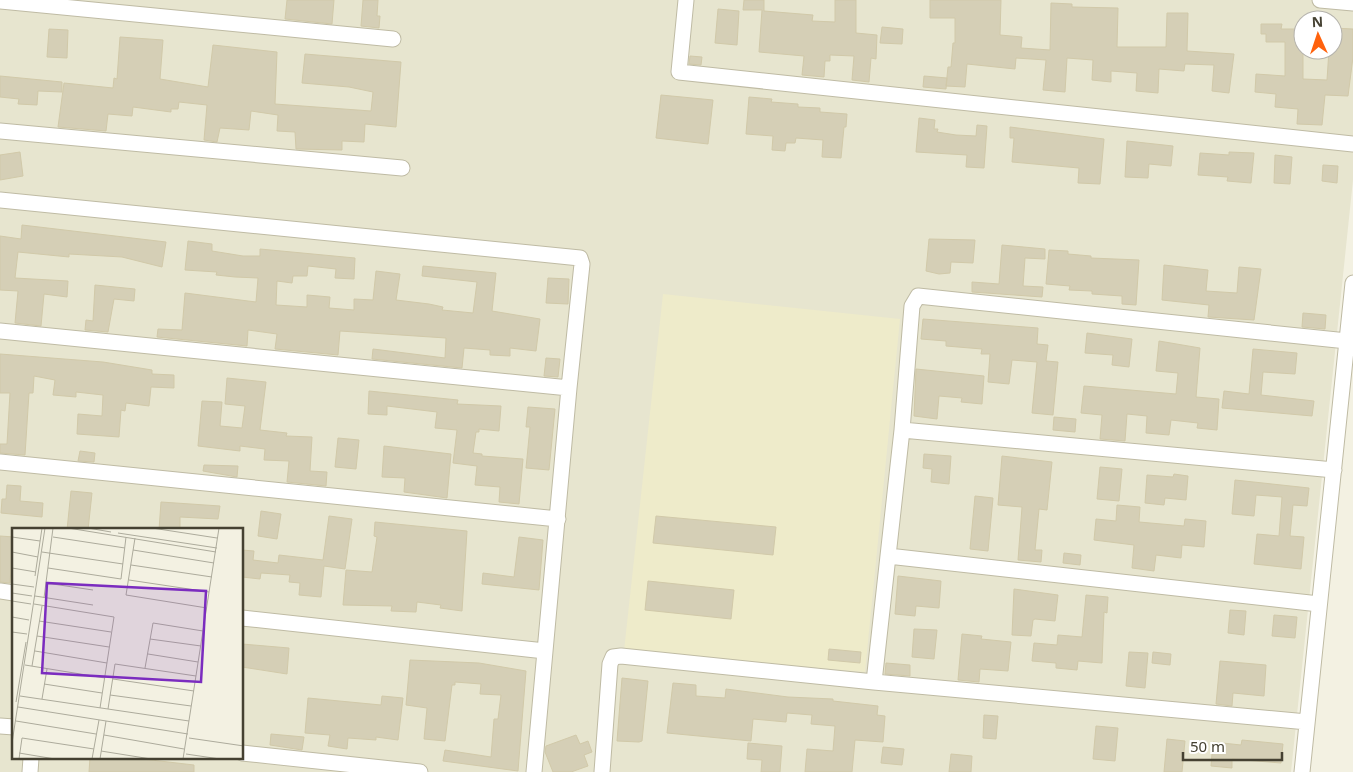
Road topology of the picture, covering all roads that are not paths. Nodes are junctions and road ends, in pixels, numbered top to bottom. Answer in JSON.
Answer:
{"nodes":[{"id":1,"x":686,"y":0,"type":"edge"},
{"id":2,"x":1320,"y":0,"type":"edge"},
{"id":3,"x":0,"y":1,"type":"edge"},
{"id":4,"x":1353,"y":3,"type":"edge"},
{"id":5,"x":393,"y":39,"type":"dead end"},
{"id":6,"x":0,"y":131,"type":"edge"},
{"id":7,"x":1353,"y":144,"type":"edge"},
{"id":8,"x":402,"y":168,"type":"dead end"},
{"id":9,"x":0,"y":200,"type":"edge"},
{"id":10,"x":1353,"y":283,"type":"edge"},
{"id":11,"x":0,"y":331,"type":"edge"},
{"id":12,"x":1347,"y":341,"type":"junction"},
{"id":13,"x":569,"y":388,"type":"junction"},
{"id":14,"x":902,"y":430,"type":"junction"},
{"id":15,"x":0,"y":462,"type":"edge"},
{"id":16,"x":1334,"y":470,"type":"junction"},
{"id":17,"x":558,"y":518,"type":"junction"},
{"id":18,"x":888,"y":556,"type":"junction"},
{"id":19,"x":1320,"y":604,"type":"junction"},
{"id":20,"x":244,"y":618,"type":"edge"},
{"id":21,"x":545,"y":651,"type":"junction"},
{"id":22,"x":874,"y":682,"type":"junction"},
{"id":23,"x":1307,"y":722,"type":"junction"},
{"id":24,"x":244,"y":752,"type":"edge"},
{"id":25,"x":420,"y":772,"type":"edge"},
{"id":26,"x":534,"y":772,"type":"edge"},
{"id":27,"x":602,"y":772,"type":"edge"},
{"id":28,"x":1302,"y":772,"type":"edge"}],
"edges":[{"from":1,"to":7,"type":"street"},
{"from":2,"to":4,"type":"street"},
{"from":3,"to":5,"type":"street"},
{"from":6,"to":8,"type":"street"},
{"from":9,"to":13,"type":"street"},
{"from":10,"to":12,"type":"street"},
{"from":11,"to":13,"type":"street"},
{"from":12,"to":14,"type":"street"},
{"from":12,"to":16,"type":"street"},
{"from":13,"to":17,"type":"street"},
{"from":14,"to":16,"type":"street"},
{"from":14,"to":18,"type":"street"},
{"from":15,"to":17,"type":"street"},
{"from":16,"to":19,"type":"street"},
{"from":17,"to":21,"type":"street"},
{"from":18,"to":19,"type":"street"},
{"from":18,"to":22,"type":"street"},
{"from":19,"to":23,"type":"street"},
{"from":20,"to":21,"type":"street"},
{"from":21,"to":26,"type":"street"},
{"from":22,"to":23,"type":"street"},
{"from":22,"to":27,"type":"street"},
{"from":23,"to":28,"type":"street"},
{"from":24,"to":25,"type":"street"}]}
